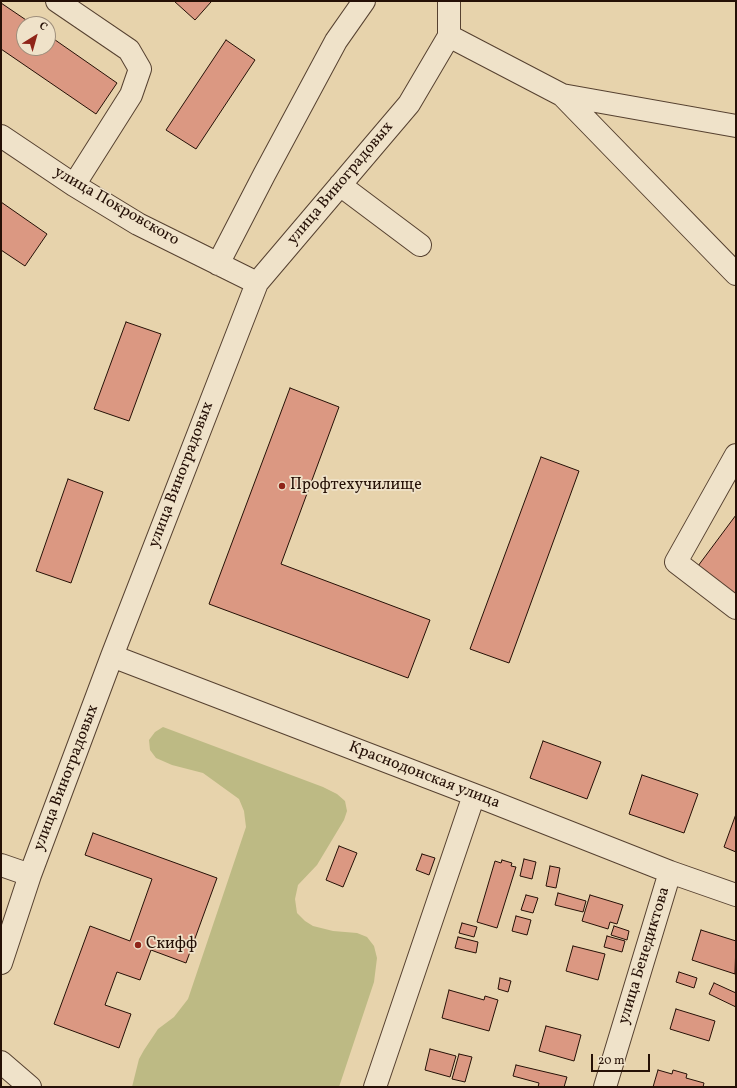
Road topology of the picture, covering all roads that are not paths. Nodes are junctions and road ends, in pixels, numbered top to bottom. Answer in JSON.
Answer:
{"nodes":[{"id":1,"x":57,"y":1,"type":"edge"},
{"id":2,"x":364,"y":1,"type":"edge"},
{"id":3,"x":449,"y":1,"type":"edge"},
{"id":4,"x":449,"y":36,"type":"junction"},
{"id":5,"x":562,"y":95,"type":"junction"},
{"id":6,"x":736,"y":126,"type":"edge"},
{"id":7,"x":1,"y":136,"type":"edge"},
{"id":8,"x":74,"y":185,"type":"junction"},
{"id":9,"x":340,"y":185,"type":"junction"},
{"id":10,"x":420,"y":244,"type":"dead end"},
{"id":11,"x":218,"y":264,"type":"junction"},
{"id":12,"x":736,"y":274,"type":"edge"},
{"id":13,"x":257,"y":283,"type":"junction"},
{"id":14,"x":736,"y":455,"type":"edge"},
{"id":15,"x":736,"y":608,"type":"edge"},
{"id":16,"x":112,"y":656,"type":"junction"},
{"id":17,"x":474,"y":795,"type":"junction"},
{"id":18,"x":1,"y":865,"type":"edge"},
{"id":19,"x":670,"y":872,"type":"junction"},
{"id":20,"x":30,"y":875,"type":"junction"},
{"id":21,"x":736,"y":895,"type":"edge"},
{"id":22,"x":1,"y":962,"type":"edge"},
{"id":23,"x":1,"y":1062,"type":"edge"},
{"id":24,"x":611,"y":1085,"type":"edge"},
{"id":25,"x":30,"y":1087,"type":"edge"},
{"id":26,"x":375,"y":1087,"type":"edge"}],
"edges":[{"from":1,"to":8,"type":"street"},
{"from":2,"to":11,"type":"street"},
{"from":3,"to":4,"type":"street"},
{"from":4,"to":5,"type":"street"},
{"from":4,"to":9,"type":"street","name":"улица Виноградовых"},
{"from":5,"to":6,"type":"street"},
{"from":5,"to":12,"type":"street"},
{"from":7,"to":8,"type":"street","name":"улица Покровского"},
{"from":8,"to":11,"type":"street","name":"улица Покровского"},
{"from":9,"to":10,"type":"street"},
{"from":9,"to":13,"type":"street","name":"улица Виноградовых"},
{"from":11,"to":13,"type":"street","name":"улица Покровского"},
{"from":13,"to":16,"type":"street","name":"улица Виноградовых"},
{"from":14,"to":15,"type":"street"},
{"from":16,"to":17,"type":"street","name":"Краснодонская улица"},
{"from":16,"to":20,"type":"street","name":"улица Виноградовых"},
{"from":17,"to":19,"type":"street","name":"Краснодонская улица"},
{"from":17,"to":26,"type":"street"},
{"from":18,"to":20,"type":"street"},
{"from":19,"to":21,"type":"street","name":"Краснодонская улица"},
{"from":19,"to":24,"type":"street","name":"улица Бенедиктова"},
{"from":20,"to":22,"type":"street","name":"улица Виноградовых"},
{"from":23,"to":25,"type":"street"}]}
